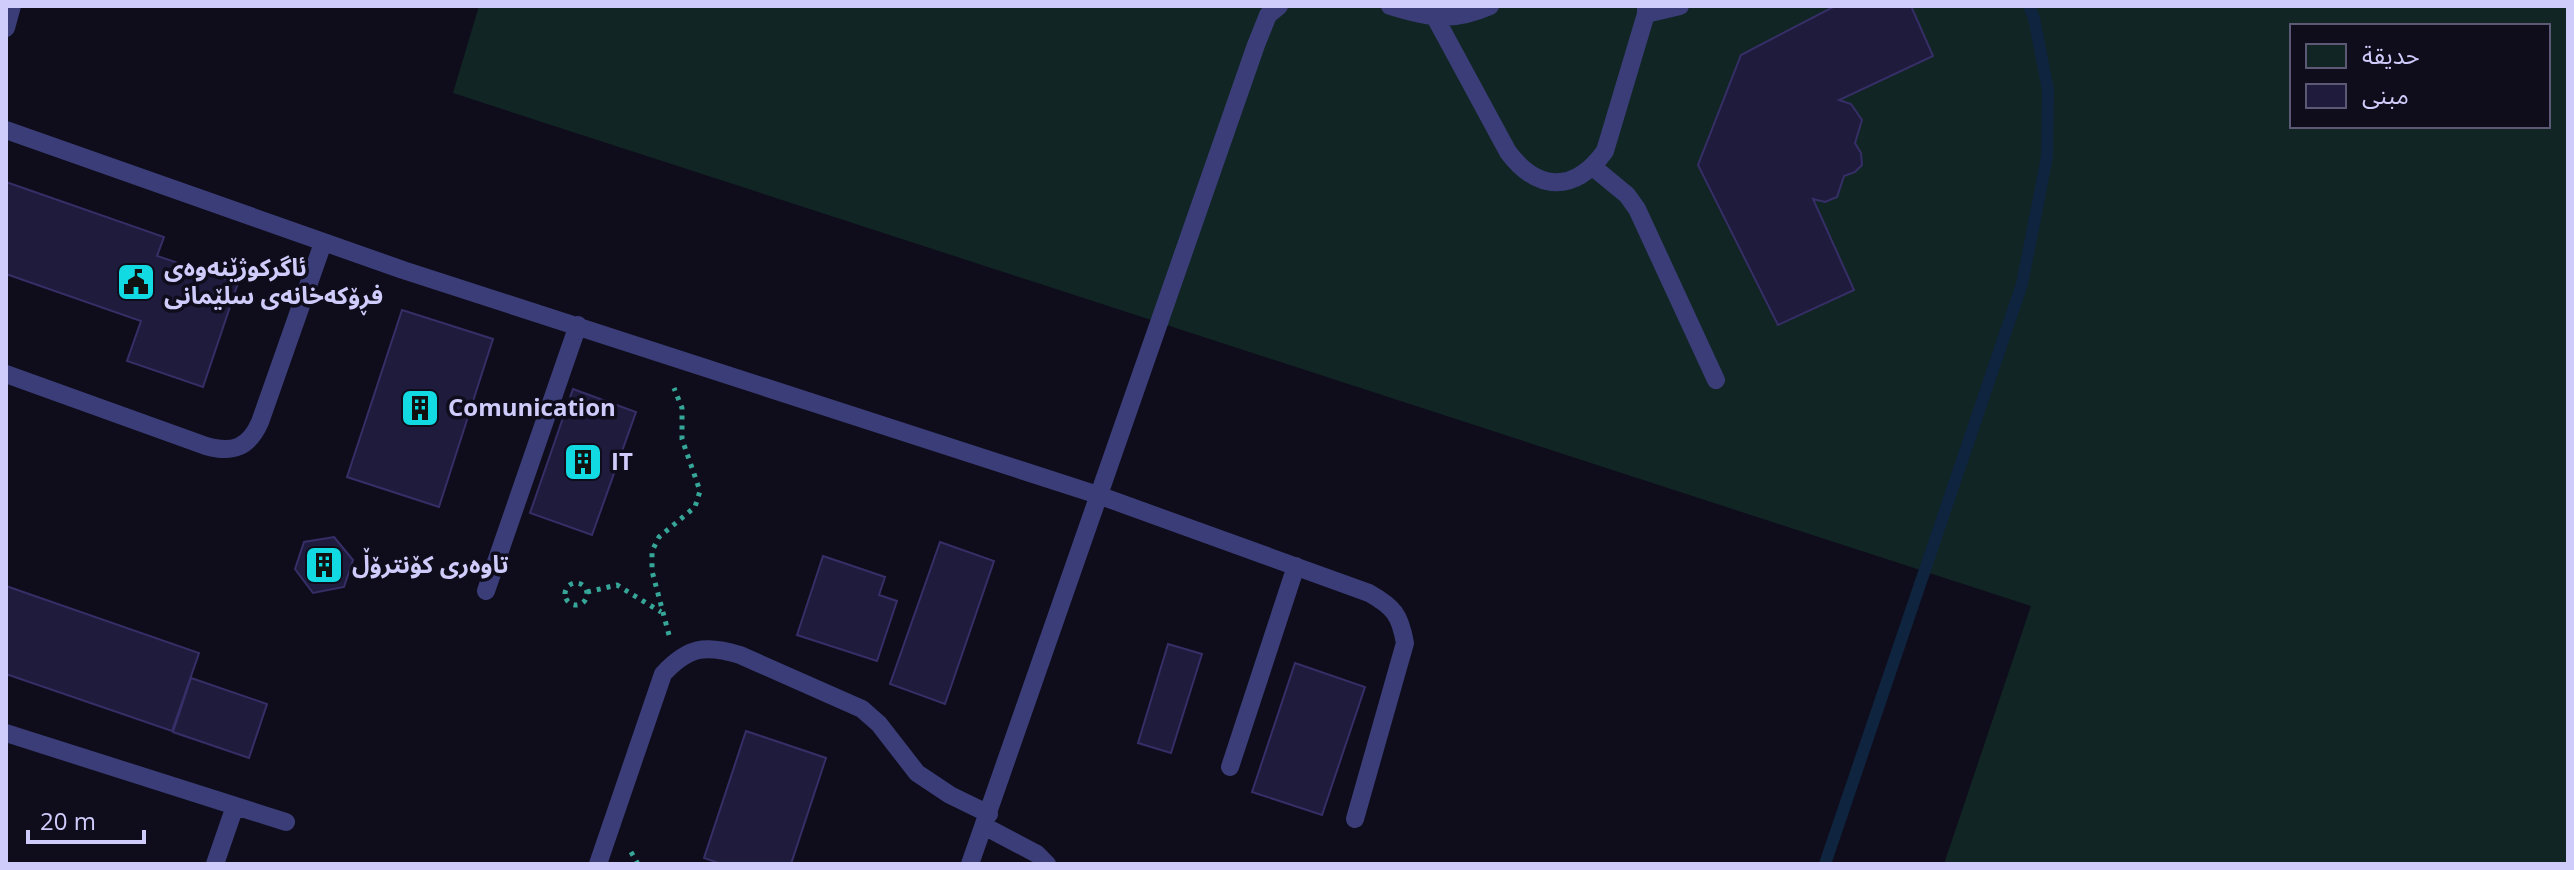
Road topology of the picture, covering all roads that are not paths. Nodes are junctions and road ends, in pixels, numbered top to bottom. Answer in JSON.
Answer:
{"nodes":[{"id":1,"x":12,"y":6,"type":"edge"},
{"id":2,"x":1279,"y":6,"type":"edge"},
{"id":3,"x":1390,"y":6,"type":"edge"},
{"id":4,"x":1490,"y":6,"type":"edge"},
{"id":5,"x":1680,"y":6,"type":"edge"},
{"id":6,"x":1646,"y":10,"type":"edge"},
{"id":7,"x":1436,"y":19,"type":"junction"},
{"id":8,"x":6,"y":28,"type":"edge"},
{"id":9,"x":6,"y":130,"type":"edge"},
{"id":10,"x":1593,"y":167,"type":"junction"},
{"id":11,"x":323,"y":243,"type":"junction"},
{"id":12,"x":578,"y":325,"type":"junction"},
{"id":13,"x":6,"y":374,"type":"edge"},
{"id":14,"x":1716,"y":380,"type":"dead end"},
{"id":15,"x":1098,"y":495,"type":"junction"},
{"id":16,"x":1296,"y":566,"type":"junction"},
{"id":17,"x":486,"y":591,"type":"dead end"},
{"id":18,"x":6,"y":733,"type":"edge"},
{"id":19,"x":1230,"y":767,"type":"dead end"},
{"id":20,"x":235,"y":806,"type":"junction"},
{"id":21,"x":1355,"y":819,"type":"dead end"},
{"id":22,"x":986,"y":820,"type":"junction"},
{"id":23,"x":286,"y":822,"type":"dead end"},
{"id":24,"x":215,"y":864,"type":"edge"},
{"id":25,"x":598,"y":864,"type":"edge"},
{"id":26,"x":970,"y":864,"type":"edge"},
{"id":27,"x":1047,"y":864,"type":"edge"}],
"edges":[{"from":1,"to":8,"type":"lane"},
{"from":2,"to":15,"type":"lane"},
{"from":3,"to":7,"type":"lane"},
{"from":4,"to":7,"type":"lane"},
{"from":5,"to":6,"type":"lane"},
{"from":6,"to":10,"type":"lane"},
{"from":7,"to":10,"type":"lane"},
{"from":9,"to":11,"type":"lane"},
{"from":10,"to":14,"type":"lane"},
{"from":11,"to":12,"type":"lane"},
{"from":11,"to":13,"type":"lane"},
{"from":12,"to":15,"type":"lane"},
{"from":12,"to":17,"type":"lane"},
{"from":15,"to":16,"type":"lane"},
{"from":15,"to":22,"type":"lane"},
{"from":16,"to":19,"type":"lane"},
{"from":16,"to":21,"type":"lane"},
{"from":18,"to":20,"type":"lane"},
{"from":20,"to":23,"type":"lane"},
{"from":20,"to":24,"type":"lane"},
{"from":22,"to":25,"type":"lane"},
{"from":22,"to":26,"type":"lane"},
{"from":22,"to":27,"type":"lane"}]}
